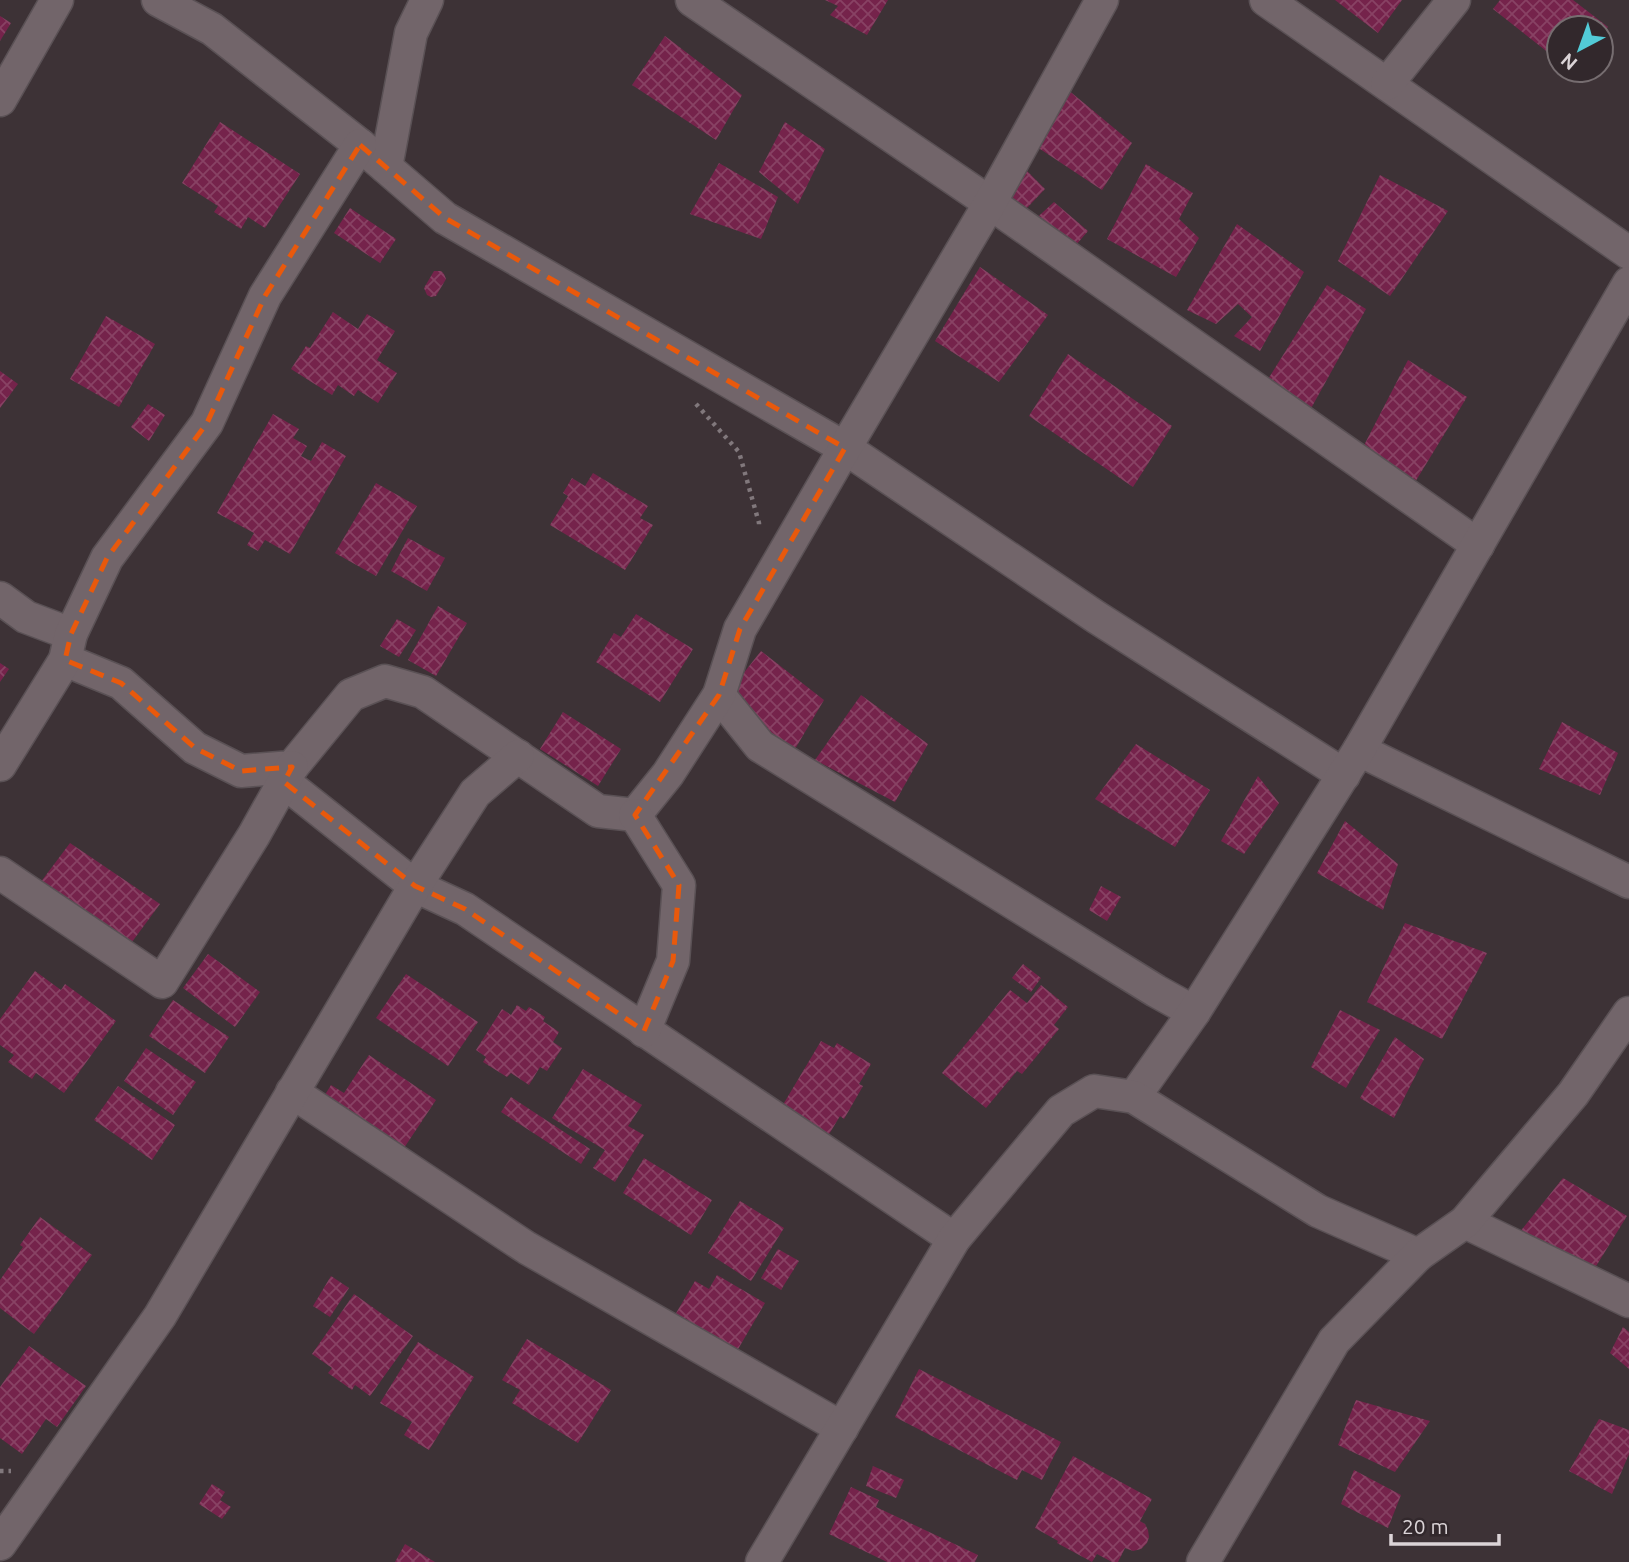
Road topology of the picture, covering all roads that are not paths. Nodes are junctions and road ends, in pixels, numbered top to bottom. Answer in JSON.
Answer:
{"nodes":[{"id":1,"x":57,"y":0,"type":"edge"},
{"id":2,"x":158,"y":0,"type":"edge"},
{"id":3,"x":427,"y":0,"type":"edge"},
{"id":4,"x":692,"y":0,"type":"edge"},
{"id":5,"x":1102,"y":0,"type":"edge"},
{"id":6,"x":1266,"y":0,"type":"edge"},
{"id":7,"x":1454,"y":0,"type":"edge"},
{"id":8,"x":1387,"y":84,"type":"junction"},
{"id":9,"x":0,"y":100,"type":"edge"},
{"id":10,"x":360,"y":145,"type":"junction"},
{"id":11,"x":386,"y":167,"type":"junction"},
{"id":12,"x":990,"y":203,"type":"junction"},
{"id":13,"x":1629,"y":253,"type":"edge"},
{"id":14,"x":1629,"y":283,"type":"edge"},
{"id":15,"x":845,"y":448,"type":"junction"},
{"id":16,"x":1478,"y":545,"type":"junction"},
{"id":17,"x":0,"y":598,"type":"edge"},
{"id":18,"x":68,"y":647,"type":"junction"},
{"id":19,"x":719,"y":695,"type":"junction"},
{"id":20,"x":518,"y":756,"type":"junction"},
{"id":21,"x":1352,"y":762,"type":"junction"},
{"id":22,"x":0,"y":765,"type":"edge"},
{"id":23,"x":288,"y":775,"type":"junction"},
{"id":24,"x":635,"y":815,"type":"junction"},
{"id":25,"x":0,"y":873,"type":"edge"},
{"id":26,"x":1629,"y":882,"type":"edge"},
{"id":27,"x":415,"y":886,"type":"junction"},
{"id":28,"x":1194,"y":1012,"type":"junction"},
{"id":29,"x":1629,"y":1013,"type":"edge"},
{"id":30,"x":644,"y":1031,"type":"junction"},
{"id":31,"x":292,"y":1092,"type":"junction"},
{"id":32,"x":1134,"y":1097,"type":"junction"},
{"id":33,"x":1465,"y":1222,"type":"junction"},
{"id":34,"x":954,"y":1240,"type":"junction"},
{"id":35,"x":1418,"y":1255,"type":"junction"},
{"id":36,"x":1629,"y":1301,"type":"edge"},
{"id":37,"x":842,"y":1428,"type":"junction"},
{"id":38,"x":0,"y":1544,"type":"edge"},
{"id":39,"x":762,"y":1562,"type":"edge"},
{"id":40,"x":1203,"y":1562,"type":"edge"}],
"edges":[{"from":1,"to":9,"type":"street"},
{"from":2,"to":10,"type":"street"},
{"from":3,"to":11,"type":"street"},
{"from":4,"to":12,"type":"street"},
{"from":5,"to":12,"type":"street"},
{"from":6,"to":8,"type":"street"},
{"from":7,"to":8,"type":"street"},
{"from":8,"to":13,"type":"street"},
{"from":10,"to":11,"type":"street"},
{"from":10,"to":18,"type":"street"},
{"from":11,"to":15,"type":"street"},
{"from":12,"to":15,"type":"street"},
{"from":12,"to":16,"type":"street"},
{"from":14,"to":16,"type":"street"},
{"from":15,"to":19,"type":"street"},
{"from":15,"to":21,"type":"street"},
{"from":16,"to":21,"type":"street"},
{"from":17,"to":18,"type":"street"},
{"from":18,"to":22,"type":"street"},
{"from":18,"to":23,"type":"street"},
{"from":19,"to":24,"type":"street"},
{"from":19,"to":28,"type":"street"},
{"from":20,"to":23,"type":"street"},
{"from":20,"to":24,"type":"street"},
{"from":20,"to":27,"type":"street"},
{"from":21,"to":26,"type":"street"},
{"from":21,"to":28,"type":"street"},
{"from":23,"to":25,"type":"street"},
{"from":23,"to":27,"type":"street"},
{"from":24,"to":30,"type":"street"},
{"from":27,"to":30,"type":"street"},
{"from":27,"to":31,"type":"street"},
{"from":28,"to":32,"type":"street"},
{"from":29,"to":33,"type":"street"},
{"from":30,"to":34,"type":"street"},
{"from":31,"to":37,"type":"street"},
{"from":31,"to":38,"type":"street"},
{"from":32,"to":34,"type":"street"},
{"from":32,"to":35,"type":"street"},
{"from":33,"to":35,"type":"street"},
{"from":33,"to":36,"type":"street"},
{"from":34,"to":37,"type":"street"},
{"from":35,"to":40,"type":"street"},
{"from":37,"to":39,"type":"street"}]}
